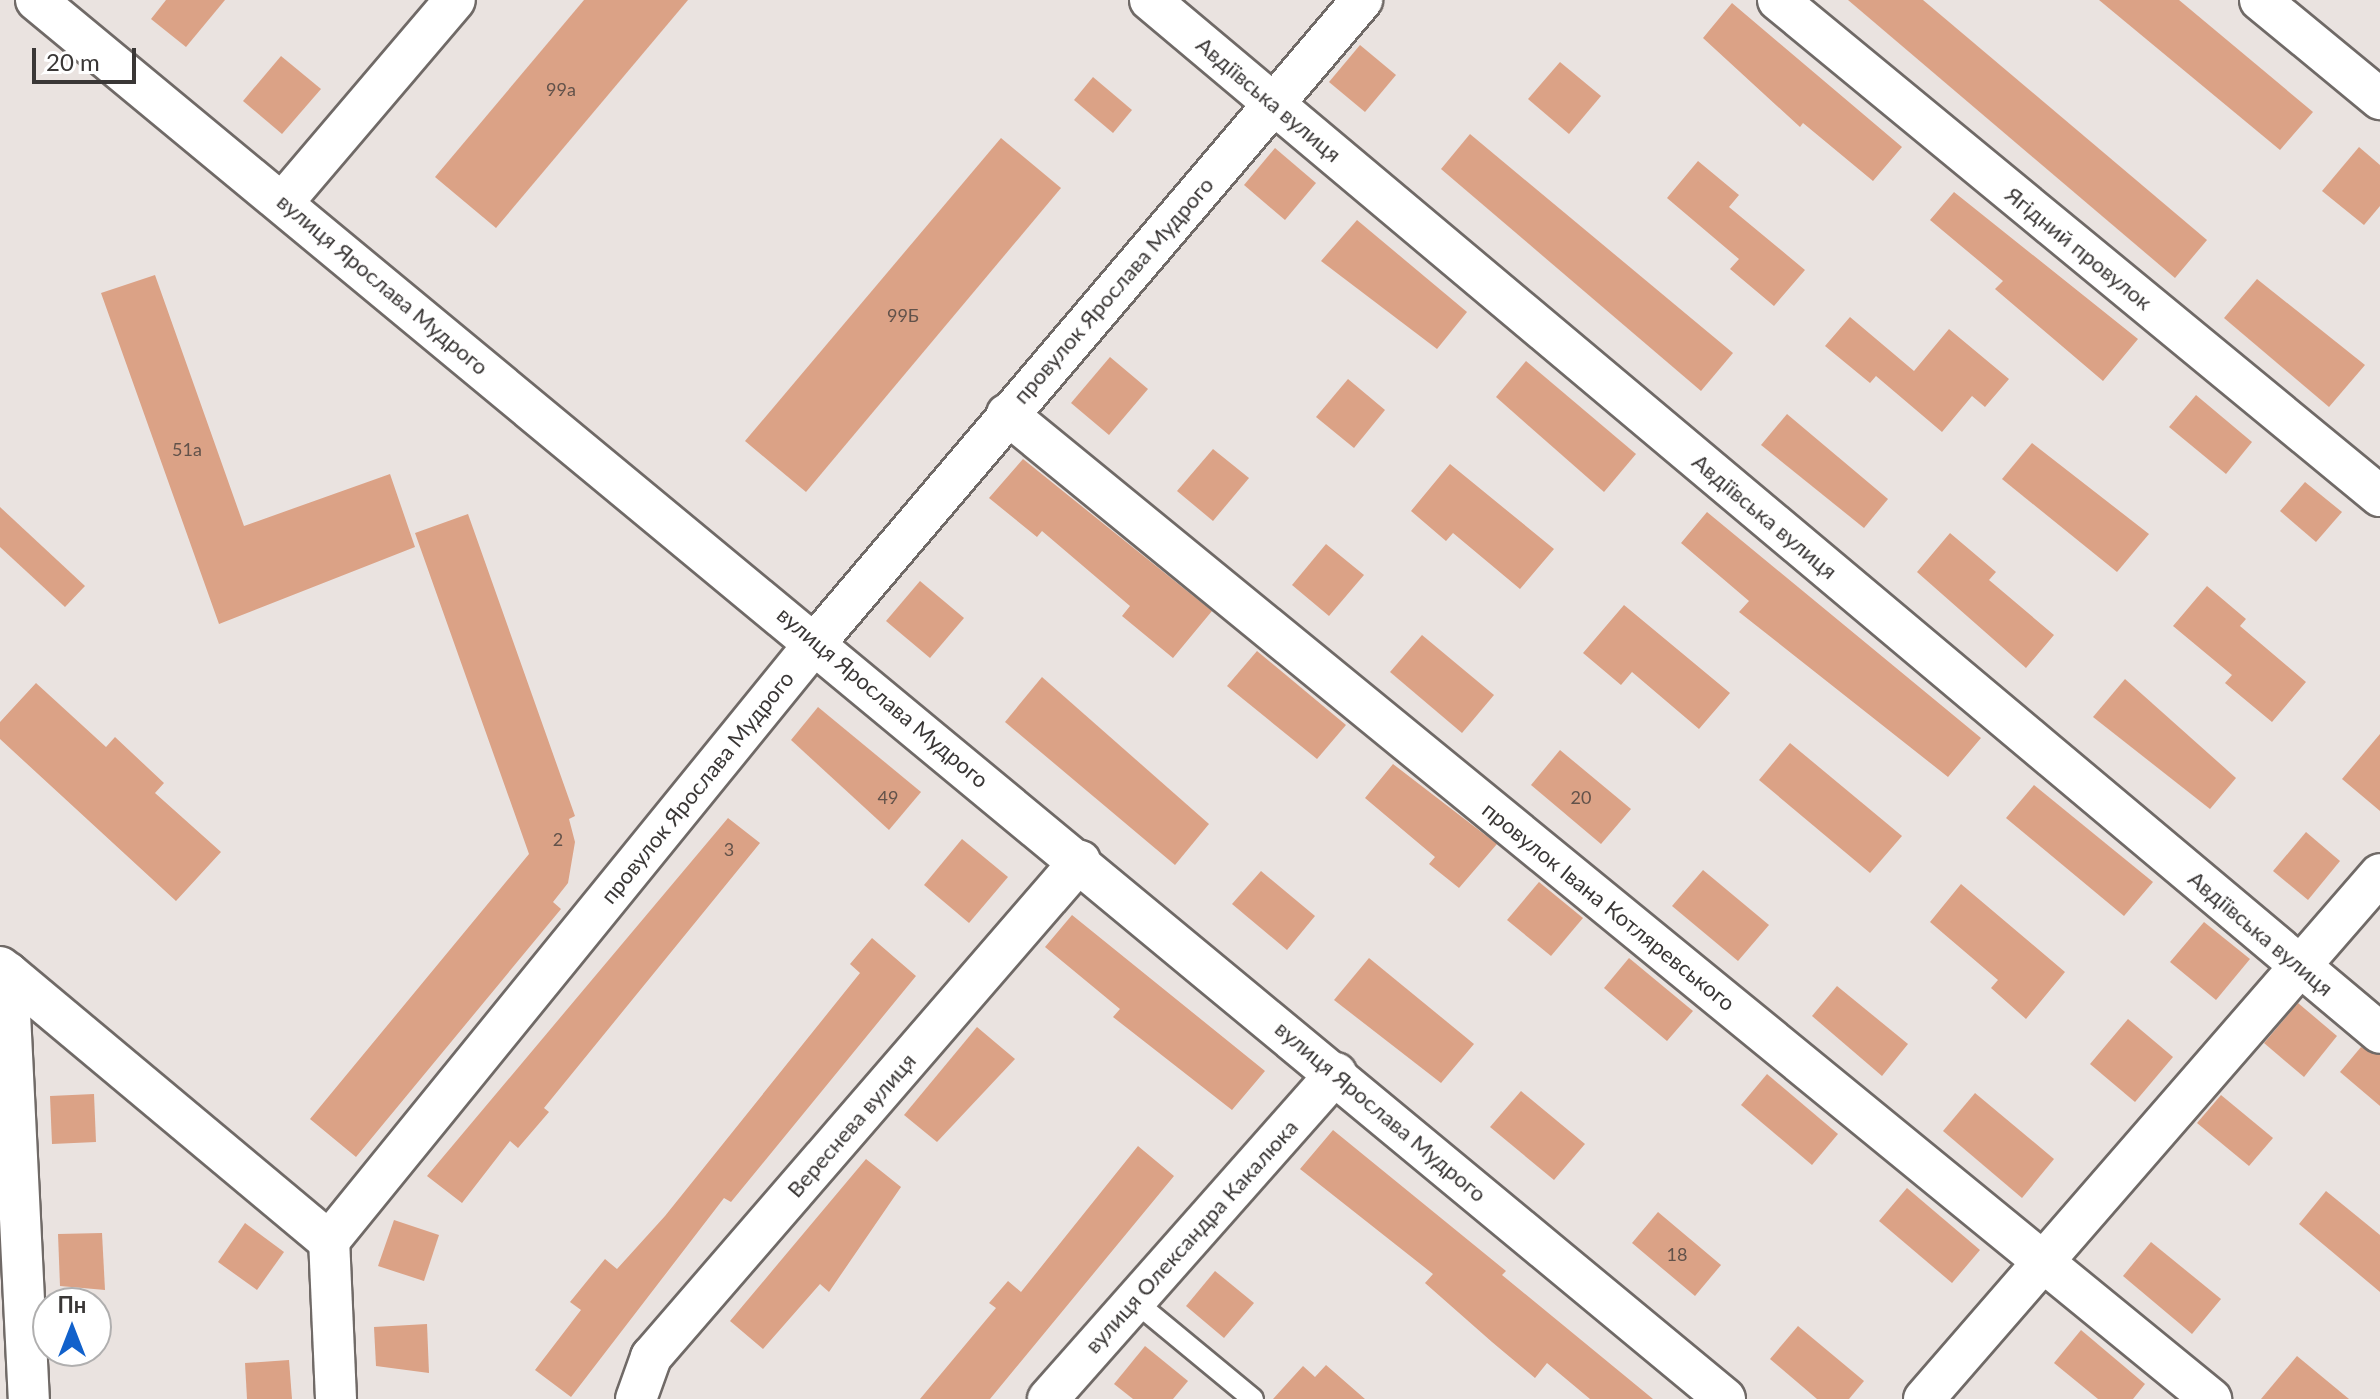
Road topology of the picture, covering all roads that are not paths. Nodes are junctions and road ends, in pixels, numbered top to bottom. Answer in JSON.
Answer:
{"nodes":[{"id":1,"x":36,"y":0,"type":"edge"},
{"id":2,"x":455,"y":0,"type":"edge"},
{"id":3,"x":1150,"y":0,"type":"edge"},
{"id":4,"x":1362,"y":0,"type":"edge"},
{"id":5,"x":1778,"y":0,"type":"edge"},
{"id":6,"x":2260,"y":0,"type":"edge"},
{"id":7,"x":2380,"y":99,"type":"edge"},
{"id":8,"x":1274,"y":103,"type":"junction"},
{"id":9,"x":283,"y":202,"type":"junction"},
{"id":10,"x":1007,"y":414,"type":"junction"},
{"id":11,"x":2380,"y":496,"type":"edge"},
{"id":12,"x":816,"y":642,"type":"junction"},
{"id":13,"x":1080,"y":861,"type":"junction"},
{"id":14,"x":2380,"y":874,"type":"edge"},
{"id":15,"x":2302,"y":968,"type":"junction"},
{"id":16,"x":4,"y":970,"type":"edge"},
{"id":17,"x":2380,"y":1033,"type":"edge"},
{"id":18,"x":1336,"y":1073,"type":"junction"},
{"id":19,"x":329,"y":1241,"type":"junction"},
{"id":20,"x":2047,"y":1263,"type":"junction"},
{"id":21,"x":1132,"y":1299,"type":"junction"},
{"id":22,"x":29,"y":1399,"type":"edge"},
{"id":23,"x":336,"y":1399,"type":"edge"},
{"id":24,"x":636,"y":1399,"type":"edge"},
{"id":25,"x":1048,"y":1399,"type":"edge"},
{"id":26,"x":1253,"y":1399,"type":"edge"},
{"id":27,"x":1725,"y":1399,"type":"edge"},
{"id":28,"x":1924,"y":1399,"type":"edge"},
{"id":29,"x":2211,"y":1399,"type":"edge"}],
"edges":[{"from":1,"to":9,"type":"street","name":"вулиця Ярослава Мудрого"},
{"from":2,"to":9,"type":"street"},
{"from":3,"to":8,"type":"street","name":"Авдіївська вулиця"},
{"from":4,"to":8,"type":"street","name":"провулок Ярослава Мудрого"},
{"from":5,"to":11,"type":"street","name":"Ягідний провулок"},
{"from":6,"to":7,"type":"street"},
{"from":8,"to":10,"type":"street","name":"провулок Ярослава Мудрого"},
{"from":8,"to":15,"type":"street","name":"Авдіївська вулиця"},
{"from":9,"to":12,"type":"street","name":"вулиця Ярослава Мудрого"},
{"from":10,"to":12,"type":"street","name":"провулок Ярослава Мудрого"},
{"from":10,"to":20,"type":"street","name":"провулок Івана Котляревського"},
{"from":12,"to":13,"type":"street","name":"вулиця Ярослава Мудрого"},
{"from":12,"to":19,"type":"street","name":"провулок Ярослава Мудрого"},
{"from":13,"to":18,"type":"street","name":"вулиця Ярослава Мудрого"},
{"from":13,"to":24,"type":"street","name":"Вереснева вулиця"},
{"from":14,"to":15,"type":"street"},
{"from":15,"to":17,"type":"street","name":"Авдіївська вулиця"},
{"from":15,"to":20,"type":"street"},
{"from":16,"to":19,"type":"street"},
{"from":16,"to":22,"type":"street"},
{"from":18,"to":21,"type":"street","name":"вулиця Олександра Какалюка"},
{"from":18,"to":27,"type":"street","name":"вулиця Ярослава Мудрого"},
{"from":19,"to":23,"type":"street"},
{"from":20,"to":28,"type":"street"},
{"from":20,"to":29,"type":"street","name":"провулок Івана Котляревського"},
{"from":21,"to":25,"type":"street","name":"вулиця Олександра Какалюка"},
{"from":21,"to":26,"type":"lane"}]}
